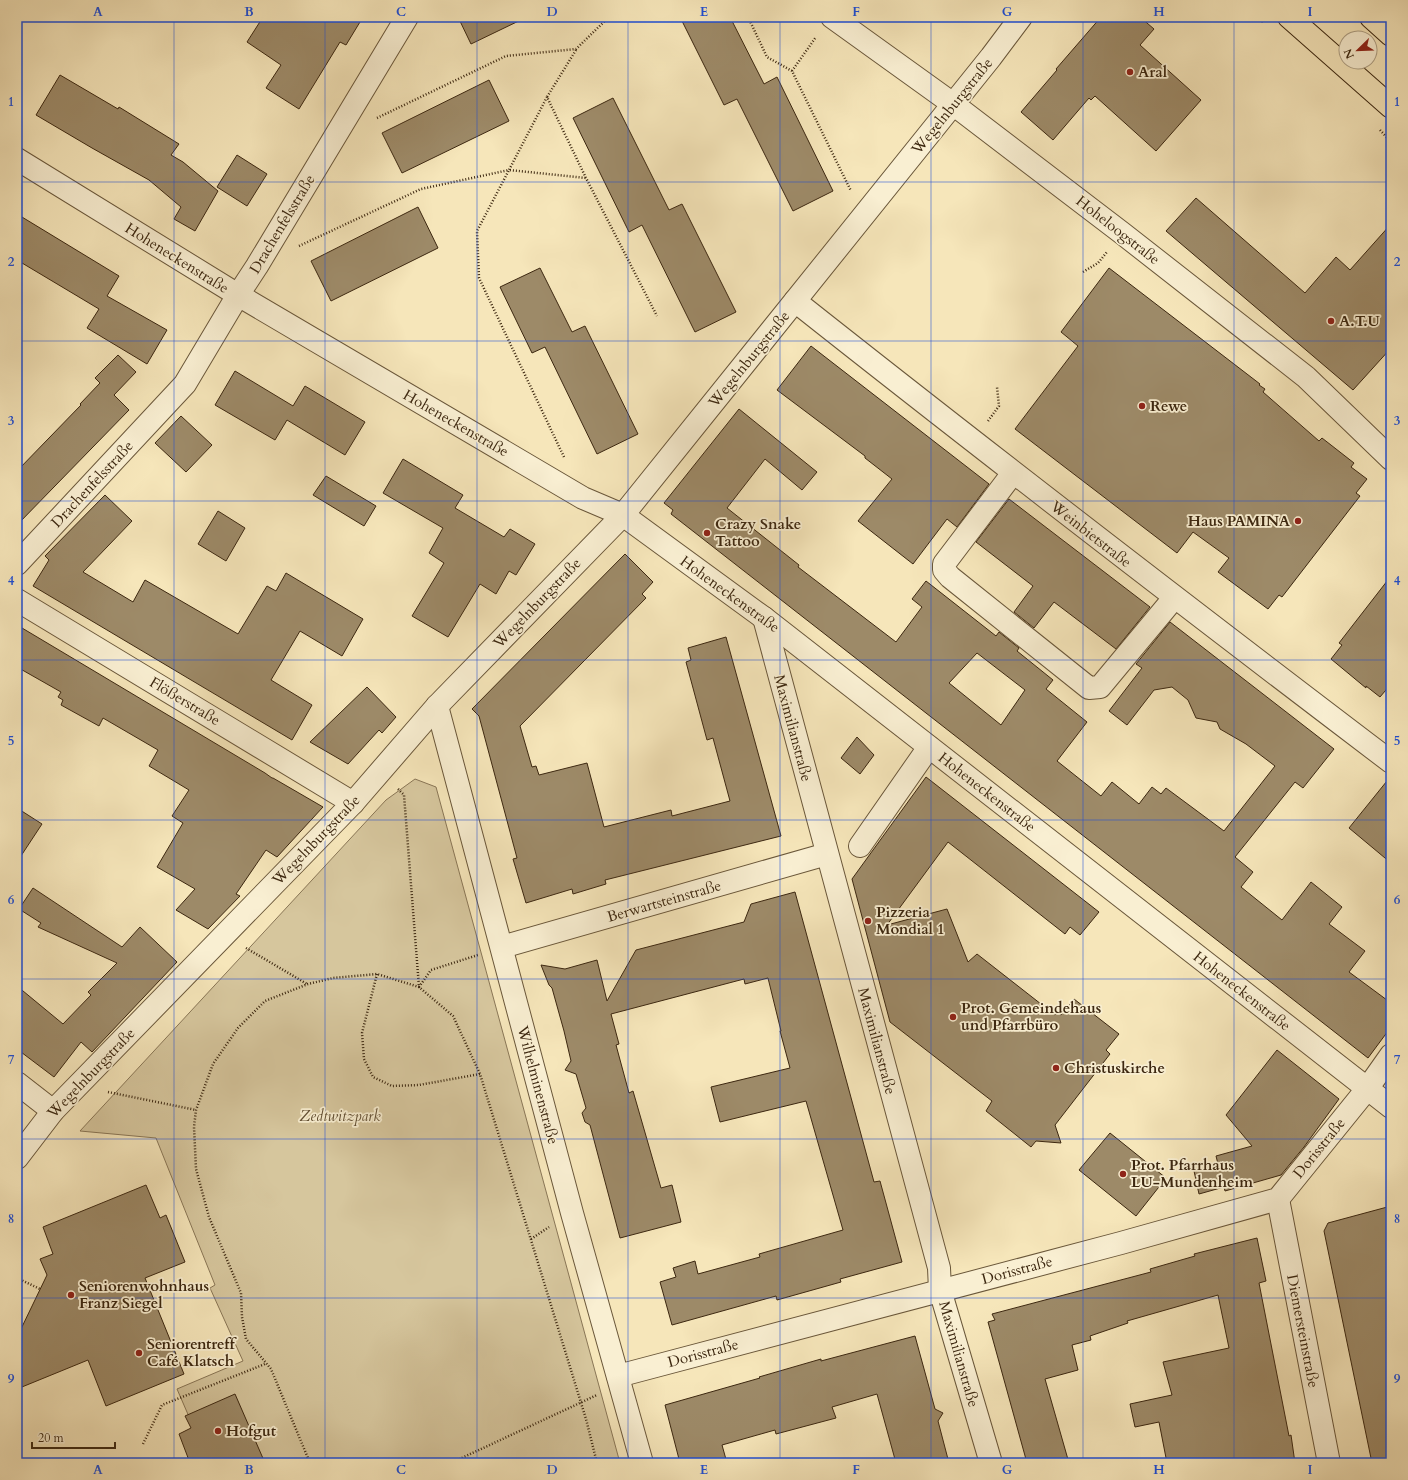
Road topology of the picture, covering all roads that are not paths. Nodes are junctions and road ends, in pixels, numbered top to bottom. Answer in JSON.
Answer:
{"nodes":[{"id":1,"x":407,"y":17,"type":"edge"},
{"id":2,"x":832,"y":17,"type":"edge"},
{"id":3,"x":1021,"y":17,"type":"edge"},
{"id":4,"x":1288,"y":17,"type":"edge"},
{"id":5,"x":1371,"y":17,"type":"edge"},
{"id":6,"x":1391,"y":35,"type":"edge"},
{"id":7,"x":953,"y":104,"type":"junction"},
{"id":8,"x":1391,"y":107,"type":"edge"},
{"id":9,"x":17,"y":159,"type":"edge"},
{"id":10,"x":238,"y":295,"type":"junction"},
{"id":11,"x":795,"y":301,"type":"junction"},
{"id":12,"x":1391,"y":459,"type":"edge"},
{"id":13,"x":1013,"y":473,"type":"junction"},
{"id":14,"x":623,"y":516,"type":"junction"},
{"id":15,"x":17,"y":564,"type":"edge"},
{"id":16,"x":1174,"y":598,"type":"junction"},
{"id":17,"x":17,"y":600,"type":"edge"},
{"id":18,"x":764,"y":618,"type":"junction"},
{"id":19,"x":437,"y":706,"type":"junction"},
{"id":20,"x":929,"y":747,"type":"junction"},
{"id":21,"x":1391,"y":762,"type":"edge"},
{"id":22,"x":353,"y":803,"type":"junction"},
{"id":23,"x":860,"y":846,"type":"dead end"},
{"id":24,"x":827,"y":854,"type":"junction"},
{"id":25,"x":502,"y":947,"type":"junction"},
{"id":26,"x":1391,"y":1055,"type":"edge"},
{"id":27,"x":17,"y":1083,"type":"edge"},
{"id":28,"x":1367,"y":1089,"type":"junction"},
{"id":29,"x":1391,"y":1107,"type":"edge"},
{"id":30,"x":53,"y":1111,"type":"junction"},
{"id":31,"x":17,"y":1158,"type":"edge"},
{"id":32,"x":1278,"y":1200,"type":"junction"},
{"id":33,"x":940,"y":1290,"type":"junction"},
{"id":34,"x":619,"y":1380,"type":"junction"},
{"id":35,"x":642,"y":1463,"type":"edge"},
{"id":36,"x":991,"y":1463,"type":"edge"},
{"id":37,"x":1329,"y":1463,"type":"edge"}],
"edges":[{"from":1,"to":10,"type":"street","name":"Drachenfelsstraße"},
{"from":2,"to":7,"type":"street","name":"Hoheloogstraße"},
{"from":3,"to":7,"type":"street","name":"Wegelnburgstraße"},
{"from":4,"to":8,"type":"highway"},
{"from":5,"to":6,"type":"highway"},
{"from":7,"to":11,"type":"street","name":"Wegelnburgstraße"},
{"from":7,"to":12,"type":"street","name":"Hoheloogstraße"},
{"from":9,"to":10,"type":"street","name":"Hoheneckenstraße"},
{"from":10,"to":14,"type":"street","name":"Hoheneckenstraße"},
{"from":10,"to":15,"type":"street","name":"Drachenfelsstraße"},
{"from":11,"to":13,"type":"street","name":"Weinbietstraße"},
{"from":11,"to":14,"type":"street","name":"Wegelnburgstraße"},
{"from":13,"to":16,"type":"street","name":"Weinbietstraße"},
{"from":13,"to":16,"type":"street"},
{"from":14,"to":18,"type":"street","name":"Hoheneckenstraße"},
{"from":14,"to":19,"type":"street","name":"Wegelnburgstraße"},
{"from":16,"to":21,"type":"street","name":"Weinbietstraße"},
{"from":17,"to":22,"type":"street","name":"Flößerstraße"},
{"from":18,"to":20,"type":"street","name":"Hoheneckenstraße"},
{"from":18,"to":24,"type":"street","name":"Maximilianstraße"},
{"from":19,"to":22,"type":"street","name":"Wegelnburgstraße"},
{"from":19,"to":25,"type":"street","name":"Wilhelminenstraße"},
{"from":20,"to":23,"type":"street"},
{"from":20,"to":28,"type":"street","name":"Hoheneckenstraße"},
{"from":22,"to":30,"type":"street","name":"Wegelnburgstraße"},
{"from":24,"to":25,"type":"street","name":"Berwartsteinstraße"},
{"from":24,"to":33,"type":"street","name":"Maximilianstraße"},
{"from":25,"to":34,"type":"street","name":"Wilhelminenstraße"},
{"from":26,"to":28,"type":"street","name":"Dorisstraße"},
{"from":27,"to":30,"type":"street"},
{"from":28,"to":29,"type":"street","name":"Hoheneckenstraße"},
{"from":28,"to":32,"type":"street","name":"Dorisstraße"},
{"from":30,"to":31,"type":"street","name":"Wegelnburgstraße"},
{"from":32,"to":33,"type":"street","name":"Dorisstraße"},
{"from":32,"to":37,"type":"street","name":"Diemersteinstraße"},
{"from":33,"to":34,"type":"street","name":"Dorisstraße"},
{"from":33,"to":36,"type":"street","name":"Maximilianstraße"},
{"from":34,"to":35,"type":"street","name":"Wilhelminenstraße"}]}
